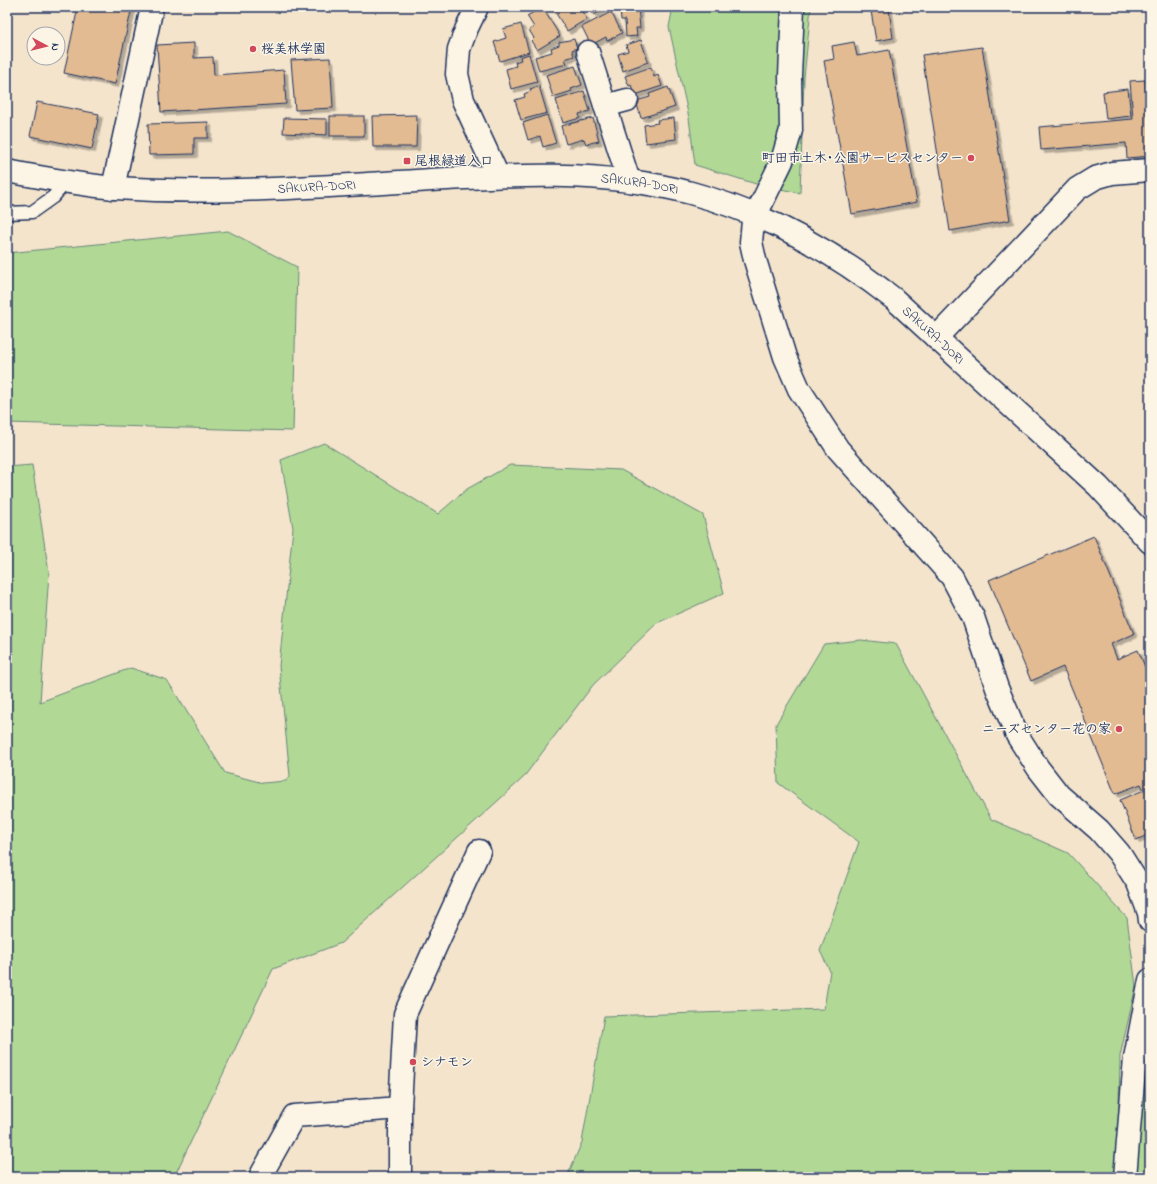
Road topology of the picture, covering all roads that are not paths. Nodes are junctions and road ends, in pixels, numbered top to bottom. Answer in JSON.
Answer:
{"nodes":[{"id":1,"x":152,"y":7,"type":"edge"},
{"id":2,"x":477,"y":7,"type":"edge"},
{"id":3,"x":793,"y":7,"type":"edge"},
{"id":4,"x":588,"y":52,"type":"dead end"},
{"id":5,"x":627,"y":100,"type":"dead end"},
{"id":6,"x":605,"y":106,"type":"junction"},
{"id":7,"x":1150,"y":170,"type":"edge"},
{"id":8,"x":7,"y":171,"type":"edge"},
{"id":9,"x":498,"y":176,"type":"junction"},
{"id":10,"x":629,"y":181,"type":"junction"},
{"id":11,"x":66,"y":182,"type":"junction"},
{"id":12,"x":113,"y":188,"type":"junction"},
{"id":13,"x":7,"y":213,"type":"edge"},
{"id":14,"x":756,"y":216,"type":"junction"},
{"id":15,"x":936,"y":338,"type":"junction"},
{"id":16,"x":1150,"y":542,"type":"edge"},
{"id":17,"x":479,"y":851,"type":"dead end"},
{"id":18,"x":1150,"y":921,"type":"edge"},
{"id":19,"x":1150,"y":980,"type":"edge"},
{"id":20,"x":400,"y":1108,"type":"junction"},
{"id":21,"x":260,"y":1177,"type":"edge"},
{"id":22,"x":400,"y":1177,"type":"edge"},
{"id":23,"x":1125,"y":1177,"type":"edge"}],
"edges":[{"from":1,"to":12,"type":"street"},
{"from":2,"to":9,"type":"street"},
{"from":3,"to":14,"type":"street"},
{"from":4,"to":6,"type":"street"},
{"from":5,"to":6,"type":"street"},
{"from":6,"to":10,"type":"street"},
{"from":7,"to":15,"type":"street"},
{"from":8,"to":11,"type":"street","name":"SAKURA-DORI"},
{"from":9,"to":10,"type":"street","name":"SAKURA-DORI"},
{"from":9,"to":12,"type":"street","name":"SAKURA-DORI"},
{"from":10,"to":14,"type":"street","name":"SAKURA-DORI"},
{"from":11,"to":12,"type":"street","name":"SAKURA-DORI"},
{"from":11,"to":13,"type":"lane"},
{"from":14,"to":15,"type":"street","name":"SAKURA-DORI"},
{"from":14,"to":18,"type":"street"},
{"from":15,"to":16,"type":"street","name":"SAKURA-DORI"},
{"from":17,"to":20,"type":"street"},
{"from":19,"to":23,"type":"street"},
{"from":20,"to":21,"type":"street"},
{"from":20,"to":22,"type":"street"}]}
